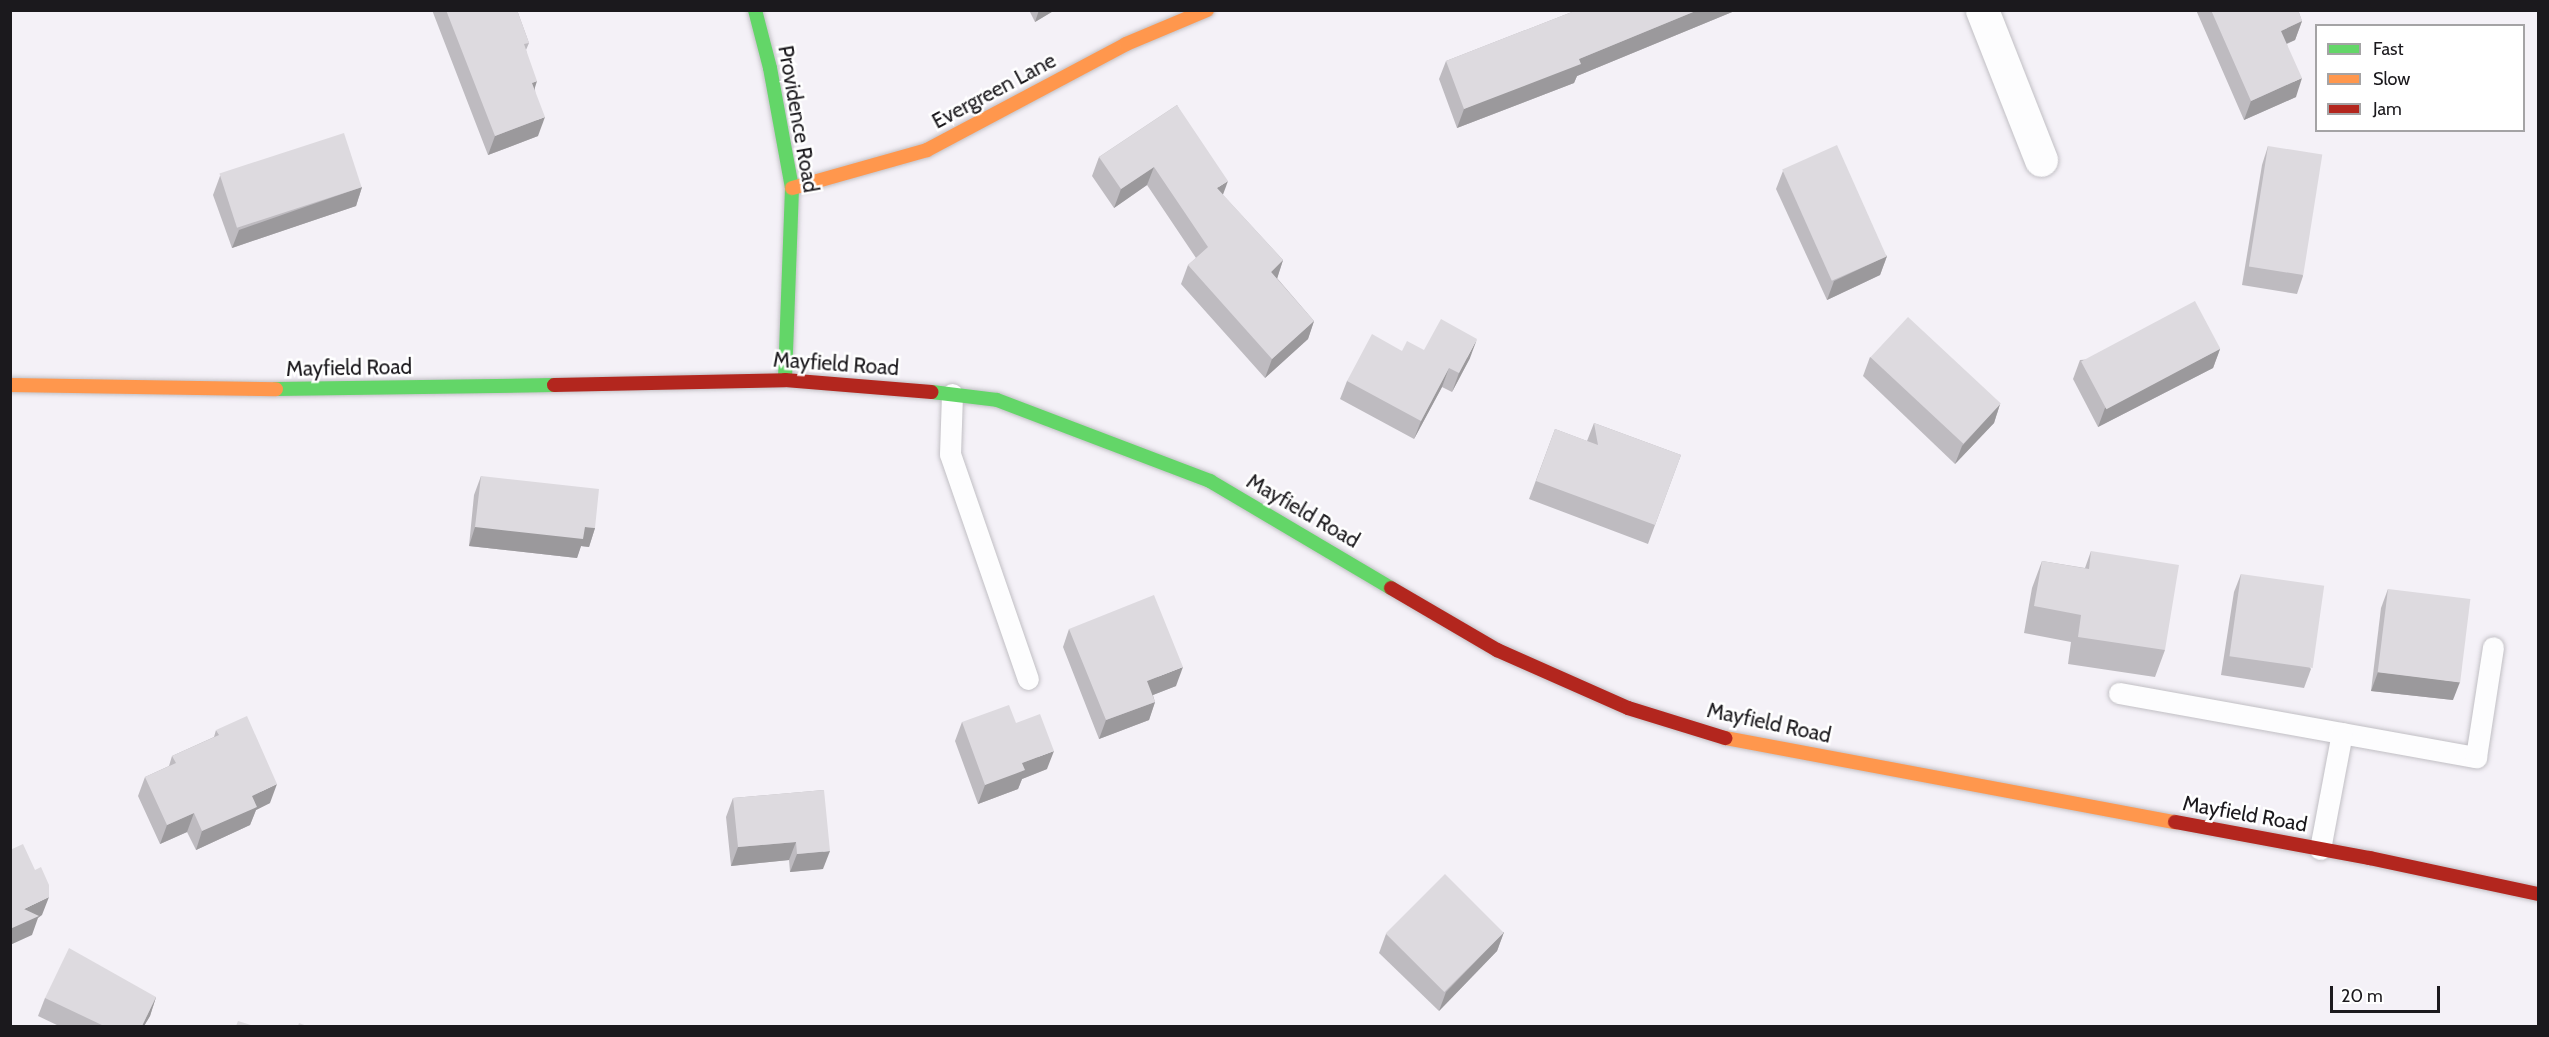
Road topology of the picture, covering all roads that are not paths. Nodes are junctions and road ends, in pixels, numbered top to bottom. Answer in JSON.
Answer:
{"nodes":[{"id":1,"x":755,"y":10,"type":"edge"},
{"id":2,"x":1207,"y":10,"type":"edge"},
{"id":3,"x":1982,"y":10,"type":"edge"},
{"id":4,"x":2041,"y":160,"type":"dead end"},
{"id":5,"x":792,"y":188,"type":"junction"},
{"id":6,"x":784,"y":380,"type":"junction"},
{"id":7,"x":10,"y":385,"type":"edge"},
{"id":8,"x":952,"y":394,"type":"junction"},
{"id":9,"x":2493,"y":647,"type":"dead end"},
{"id":10,"x":1028,"y":679,"type":"dead end"},
{"id":11,"x":2118,"y":693,"type":"dead end"},
{"id":12,"x":2342,"y":733,"type":"junction"},
{"id":13,"x":2320,"y":849,"type":"junction"},
{"id":14,"x":2538,"y":894,"type":"edge"}],
"edges":[{"from":1,"to":5,"type":"street","name":"Providence Road"},
{"from":2,"to":5,"type":"street","name":"Evergreen Lane"},
{"from":3,"to":4,"type":"street"},
{"from":5,"to":6,"type":"street","name":"Providence Road"},
{"from":6,"to":7,"type":"street","name":"Mayfield Road"},
{"from":6,"to":8,"type":"street","name":"Mayfield Road"},
{"from":8,"to":10,"type":"lane"},
{"from":8,"to":13,"type":"street","name":"Mayfield Road"},
{"from":9,"to":12,"type":"lane"},
{"from":11,"to":12,"type":"lane"},
{"from":12,"to":13,"type":"lane"},
{"from":13,"to":14,"type":"street","name":"Mayfield Road"}]}
